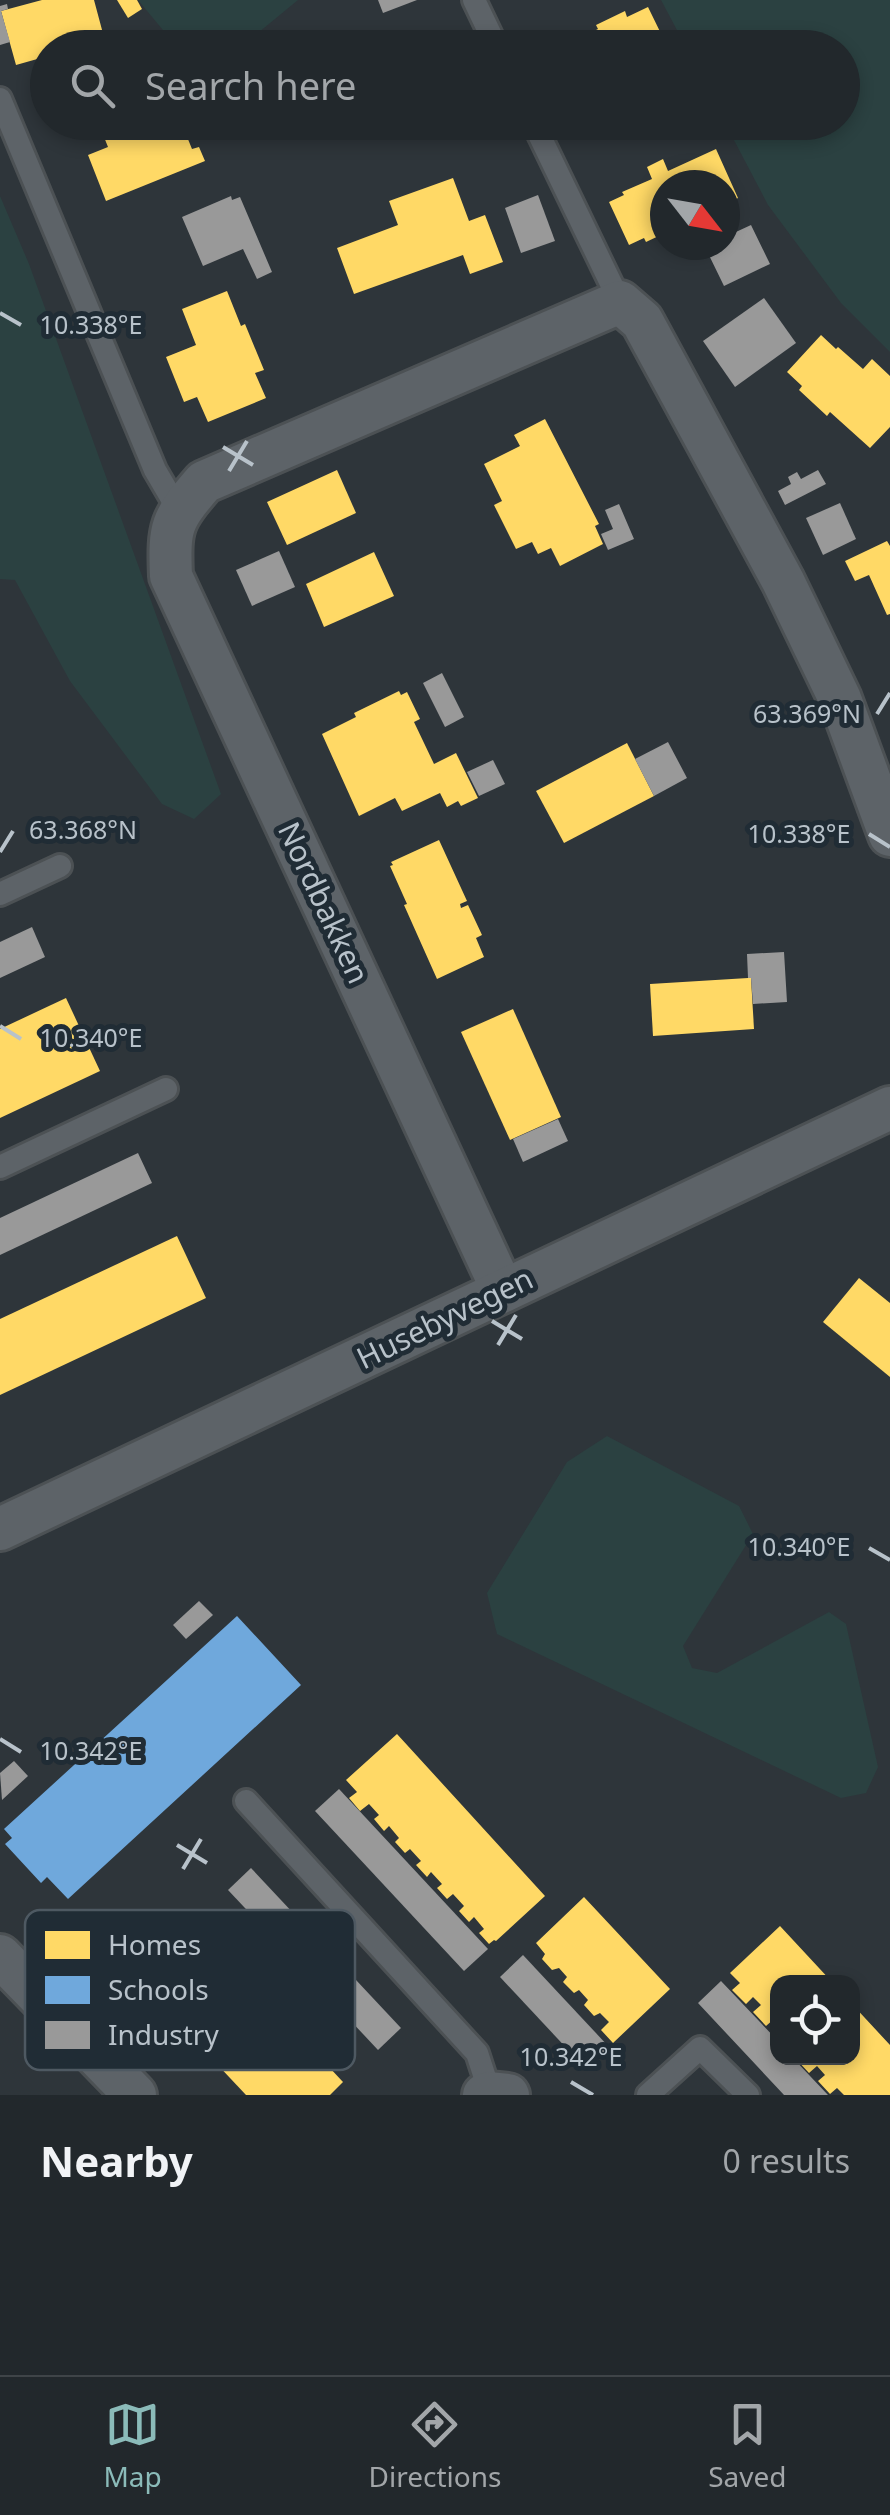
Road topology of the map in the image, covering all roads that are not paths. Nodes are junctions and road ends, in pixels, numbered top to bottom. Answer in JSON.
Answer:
{"nodes":[{"id":1,"x":474,"y":0,"type":"edge"},
{"id":2,"x":488,"y":30,"type":"edge"},
{"id":3,"x":0,"y":99,"type":"edge"},
{"id":4,"x":543,"y":140,"type":"edge"},
{"id":5,"x":620,"y":302,"type":"junction"},
{"id":6,"x":179,"y":510,"type":"junction"},
{"id":7,"x":890,"y":835,"type":"edge"},
{"id":8,"x":60,"y":866,"type":"dead end"},
{"id":9,"x":0,"y":894,"type":"edge"},
{"id":10,"x":166,"y":1089,"type":"dead end"},
{"id":11,"x":890,"y":1108,"type":"edge"},
{"id":12,"x":0,"y":1168,"type":"edge"},
{"id":13,"x":504,"y":1292,"type":"junction"},
{"id":14,"x":0,"y":1530,"type":"edge"},
{"id":15,"x":246,"y":1801,"type":"dead end"},
{"id":16,"x":346,"y":1910,"type":"edge"},
{"id":17,"x":355,"y":1920,"type":"edge"},
{"id":18,"x":0,"y":1956,"type":"edge"},
{"id":19,"x":25,"y":1982,"type":"edge"},
{"id":20,"x":110,"y":2070,"type":"edge"},
{"id":21,"x":494,"y":2094,"type":"edge"},
{"id":22,"x":134,"y":2095,"type":"edge"},
{"id":23,"x":648,"y":2095,"type":"edge"},
{"id":24,"x":748,"y":2095,"type":"edge"}],
"edges":[{"from":1,"to":2,"type":"lane"},
{"from":3,"to":6,"type":"lane"},
{"from":4,"to":5,"type":"lane"},
{"from":5,"to":6,"type":"street"},
{"from":5,"to":7,"type":"street"},
{"from":6,"to":13,"type":"street","name":"Nordbakken"},
{"from":8,"to":9,"type":"lane"},
{"from":10,"to":12,"type":"lane"},
{"from":11,"to":13,"type":"street","name":"Husebyvegen"},
{"from":13,"to":14,"type":"street","name":"Husebyvegen"},
{"from":15,"to":16,"type":"lane"},
{"from":17,"to":21,"type":"lane"},
{"from":18,"to":19,"type":"street"},
{"from":20,"to":22,"type":"street"},
{"from":23,"to":24,"type":"lane"}]}
